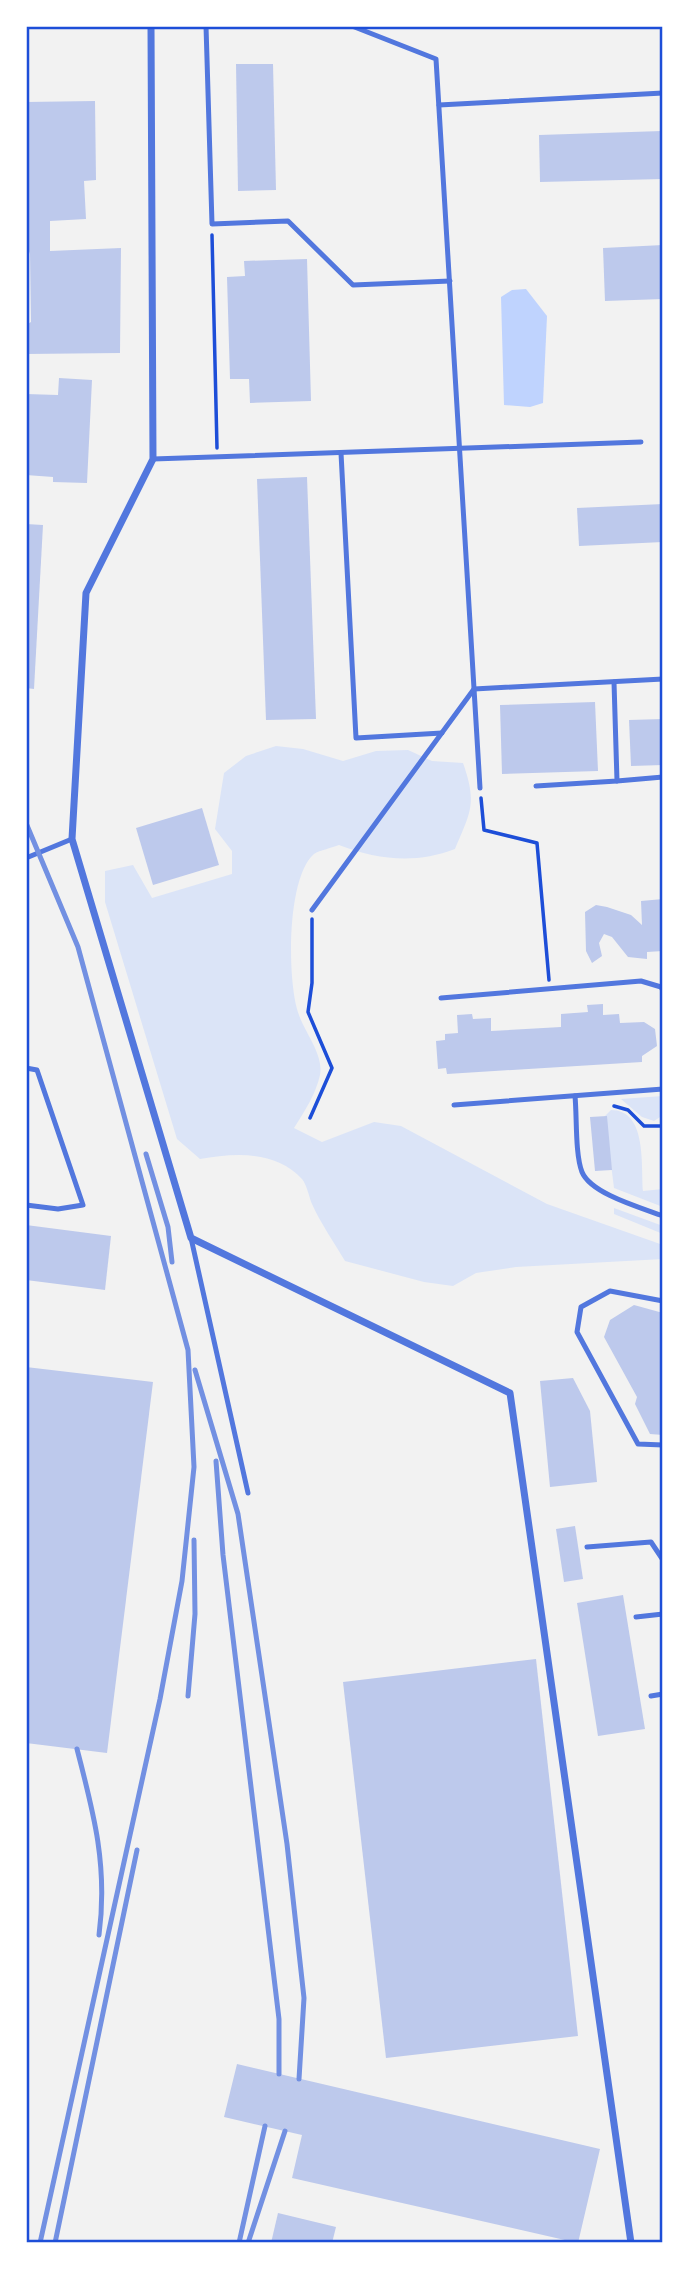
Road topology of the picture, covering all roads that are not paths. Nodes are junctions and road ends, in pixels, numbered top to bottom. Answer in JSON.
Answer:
{"nodes":[{"id":1,"x":151,"y":26,"type":"edge"},
{"id":2,"x":206,"y":26,"type":"edge"},
{"id":3,"x":352,"y":26,"type":"edge"},
{"id":4,"x":663,"y":93,"type":"edge"},
{"id":5,"x":439,"y":105,"type":"junction"},
{"id":6,"x":450,"y":281,"type":"junction"},
{"id":7,"x":641,"y":442,"type":"dead end"},
{"id":8,"x":460,"y":449,"type":"junction"},
{"id":9,"x":341,"y":453,"type":"junction"},
{"id":10,"x":153,"y":459,"type":"junction"},
{"id":11,"x":663,"y":679,"type":"edge"},
{"id":12,"x":614,"y":682,"type":"junction"},
{"id":13,"x":474,"y":689,"type":"junction"},
{"id":14,"x":442,"y":733,"type":"junction"},
{"id":15,"x":663,"y":777,"type":"edge"},
{"id":16,"x":617,"y":781,"type":"junction"},
{"id":17,"x":537,"y":786,"type":"dead end"},
{"id":18,"x":480,"y":788,"type":"road end"},
{"id":19,"x":72,"y":839,"type":"junction"},
{"id":20,"x":26,"y":858,"type":"edge"},
{"id":21,"x":312,"y":910,"type":"road end"},
{"id":22,"x":663,"y":992,"type":"edge"},
{"id":23,"x":441,"y":998,"type":"dead end"},
{"id":24,"x":26,"y":1068,"type":"edge"},
{"id":25,"x":663,"y":1088,"type":"edge"},
{"id":26,"x":575,"y":1096,"type":"junction"},
{"id":27,"x":454,"y":1105,"type":"dead end"},
{"id":28,"x":26,"y":1205,"type":"edge"},
{"id":29,"x":663,"y":1216,"type":"edge"},
{"id":30,"x":191,"y":1238,"type":"junction"},
{"id":31,"x":663,"y":1301,"type":"edge"},
{"id":32,"x":663,"y":1445,"type":"edge"},
{"id":33,"x":248,"y":1493,"type":"dead end"},
{"id":34,"x":587,"y":1547,"type":"dead end"},
{"id":35,"x":663,"y":1560,"type":"edge"},
{"id":36,"x":663,"y":1614,"type":"edge"},
{"id":37,"x":636,"y":1617,"type":"dead end"},
{"id":38,"x":663,"y":1694,"type":"edge"},
{"id":39,"x":651,"y":1696,"type":"dead end"},
{"id":40,"x":631,"y":2243,"type":"edge"}],
"edges":[{"from":1,"to":10,"type":"street"},
{"from":2,"to":6,"type":"lane"},
{"from":3,"to":5,"type":"lane"},
{"from":4,"to":5,"type":"lane"},
{"from":5,"to":6,"type":"lane"},
{"from":6,"to":8,"type":"lane"},
{"from":7,"to":8,"type":"lane"},
{"from":8,"to":9,"type":"lane"},
{"from":8,"to":13,"type":"lane"},
{"from":9,"to":10,"type":"lane"},
{"from":9,"to":14,"type":"lane"},
{"from":10,"to":19,"type":"street"},
{"from":11,"to":12,"type":"lane"},
{"from":12,"to":13,"type":"lane"},
{"from":12,"to":16,"type":"lane"},
{"from":13,"to":14,"type":"lane"},
{"from":13,"to":18,"type":"lane"},
{"from":14,"to":21,"type":"lane"},
{"from":15,"to":16,"type":"lane"},
{"from":16,"to":17,"type":"lane"},
{"from":19,"to":20,"type":"lane"},
{"from":19,"to":30,"type":"street"},
{"from":22,"to":23,"type":"lane"},
{"from":24,"to":28,"type":"lane"},
{"from":25,"to":26,"type":"lane"},
{"from":26,"to":27,"type":"lane"},
{"from":26,"to":29,"type":"lane"},
{"from":30,"to":33,"type":"lane"},
{"from":30,"to":40,"type":"street"},
{"from":31,"to":32,"type":"lane"},
{"from":34,"to":35,"type":"lane"},
{"from":36,"to":37,"type":"lane"},
{"from":38,"to":39,"type":"lane"}]}
